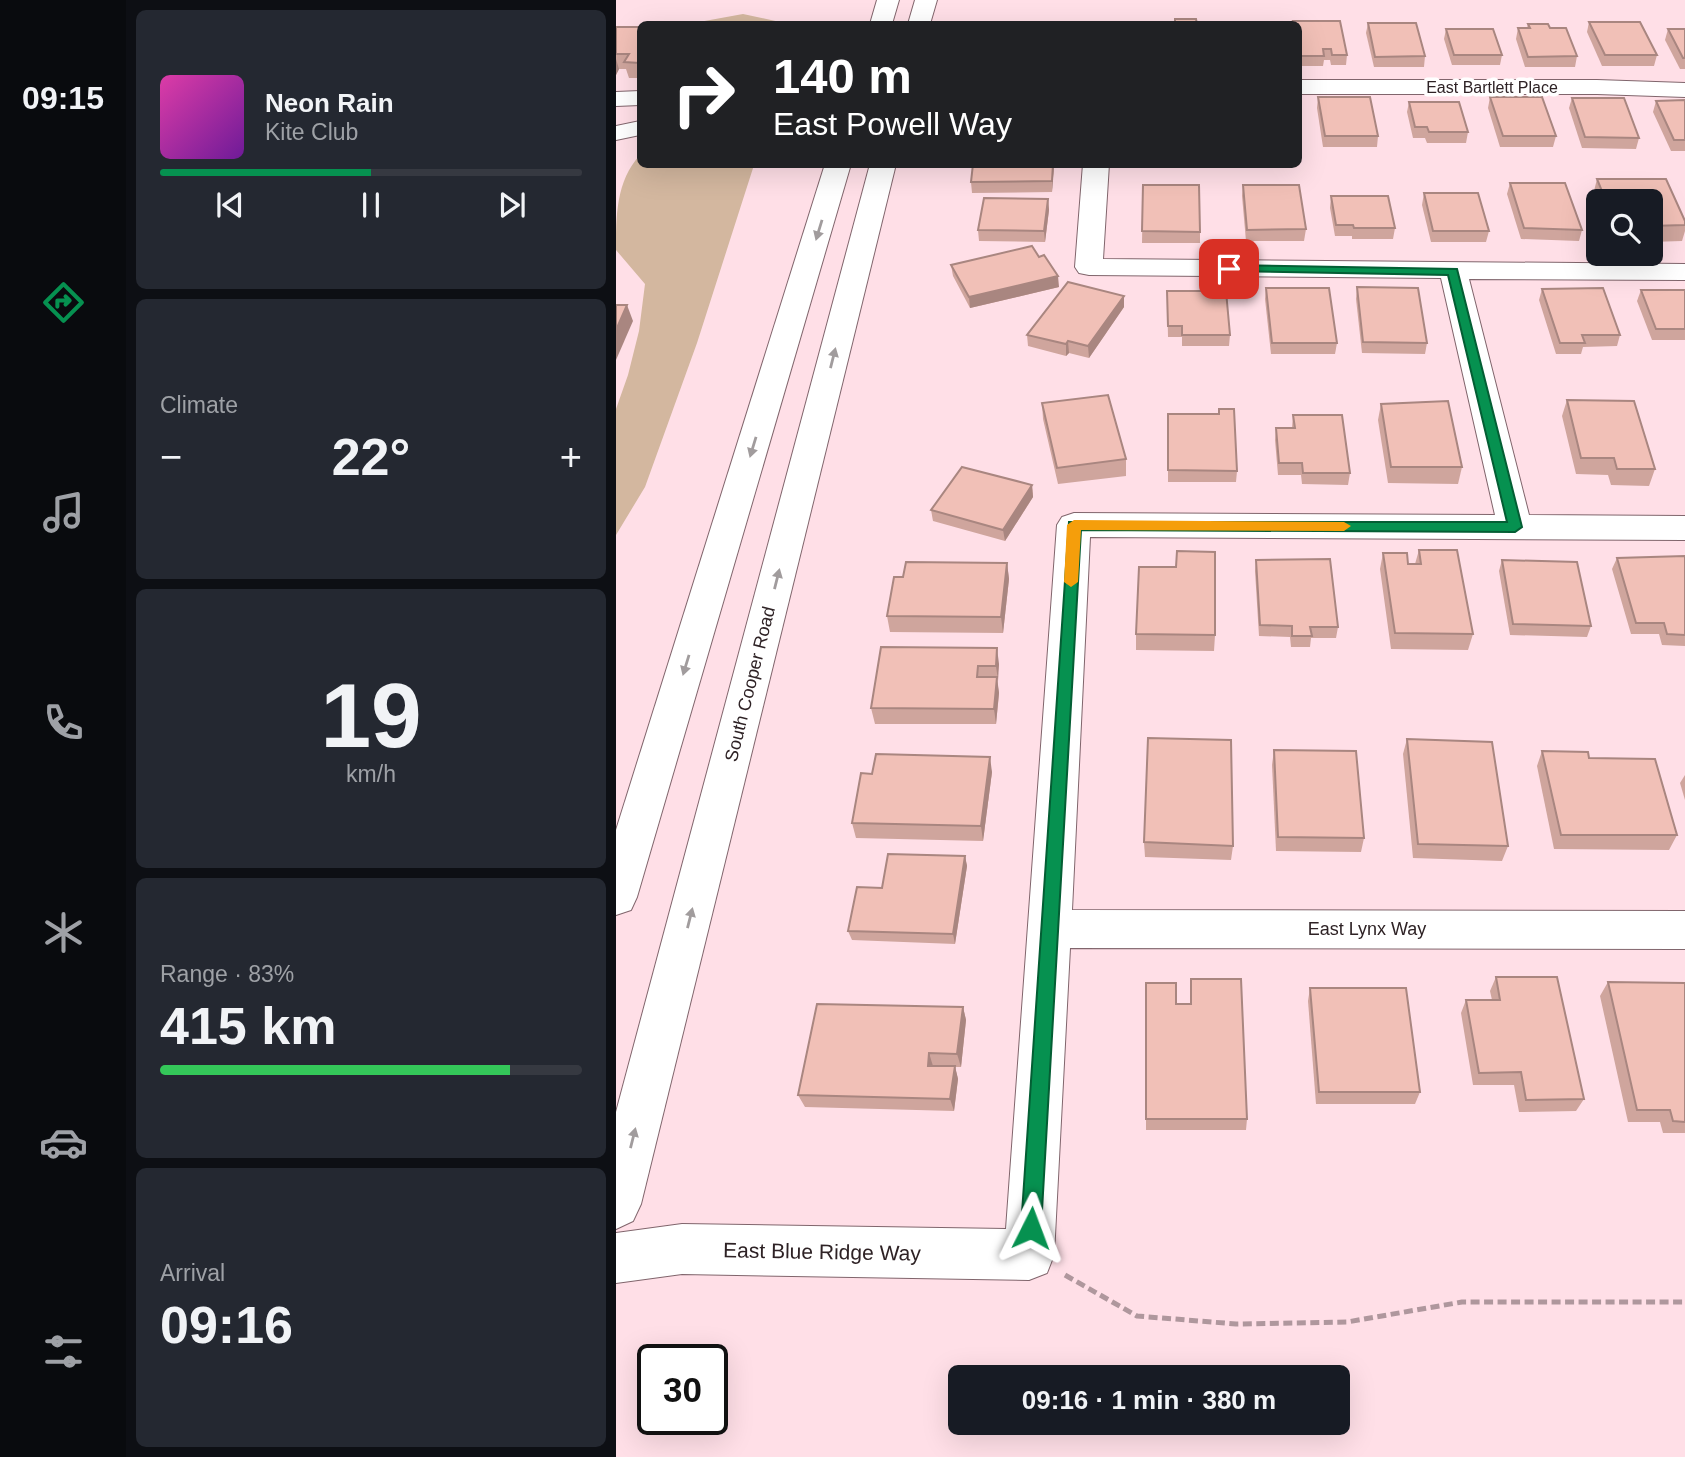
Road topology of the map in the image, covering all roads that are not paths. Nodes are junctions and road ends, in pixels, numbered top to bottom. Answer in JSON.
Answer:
{"nodes":[{"id":1,"x":888,"y":0,"type":"edge"},
{"id":2,"x":926,"y":0,"type":"edge"},
{"id":3,"x":882,"y":21,"type":"edge"},
{"id":4,"x":920,"y":21,"type":"edge"},
{"id":5,"x":1302,"y":88,"type":"edge"},
{"id":6,"x":1685,"y":90,"type":"edge"},
{"id":7,"x":616,"y":99,"type":"edge"},
{"id":8,"x":637,"y":99,"type":"edge"},
{"id":9,"x":637,"y":129,"type":"edge"},
{"id":10,"x":616,"y":133,"type":"edge"},
{"id":11,"x":837,"y":168,"type":"edge"},
{"id":12,"x":882,"y":168,"type":"edge"},
{"id":13,"x":1096,"y":168,"type":"edge"},
{"id":14,"x":1453,"y":271,"type":"junction"},
{"id":15,"x":1685,"y":272,"type":"edge"},
{"id":16,"x":1515,"y":527,"type":"junction"},
{"id":17,"x":1685,"y":528,"type":"edge"},
{"id":18,"x":616,"y":897,"type":"edge"},
{"id":19,"x":1049,"y":929,"type":"junction"},
{"id":20,"x":1685,"y":930,"type":"edge"},
{"id":21,"x":616,"y":1204,"type":"edge"},
{"id":22,"x":616,"y":1258,"type":"edge"}],
"edges":[{"from":1,"to":3,"type":"street"},
{"from":2,"to":4,"type":"street"},
{"from":5,"to":6,"type":"street","name":"East Bartlett Place"},
{"from":7,"to":8,"type":"street"},
{"from":9,"to":10,"type":"street"},
{"from":11,"to":18,"type":"street","one_way":true},
{"from":21,"to":12,"type":"street","name":"South Cooper Road","one_way":true},
{"from":13,"to":14,"type":"street"},
{"from":14,"to":15,"type":"street"},
{"from":14,"to":16,"type":"street"},
{"from":16,"to":17,"type":"street"},
{"from":16,"to":19,"type":"street"},
{"from":19,"to":20,"type":"street","name":"East Lynx Way"},
{"from":19,"to":22,"type":"street","name":"East Blue Ridge Way"}]}
